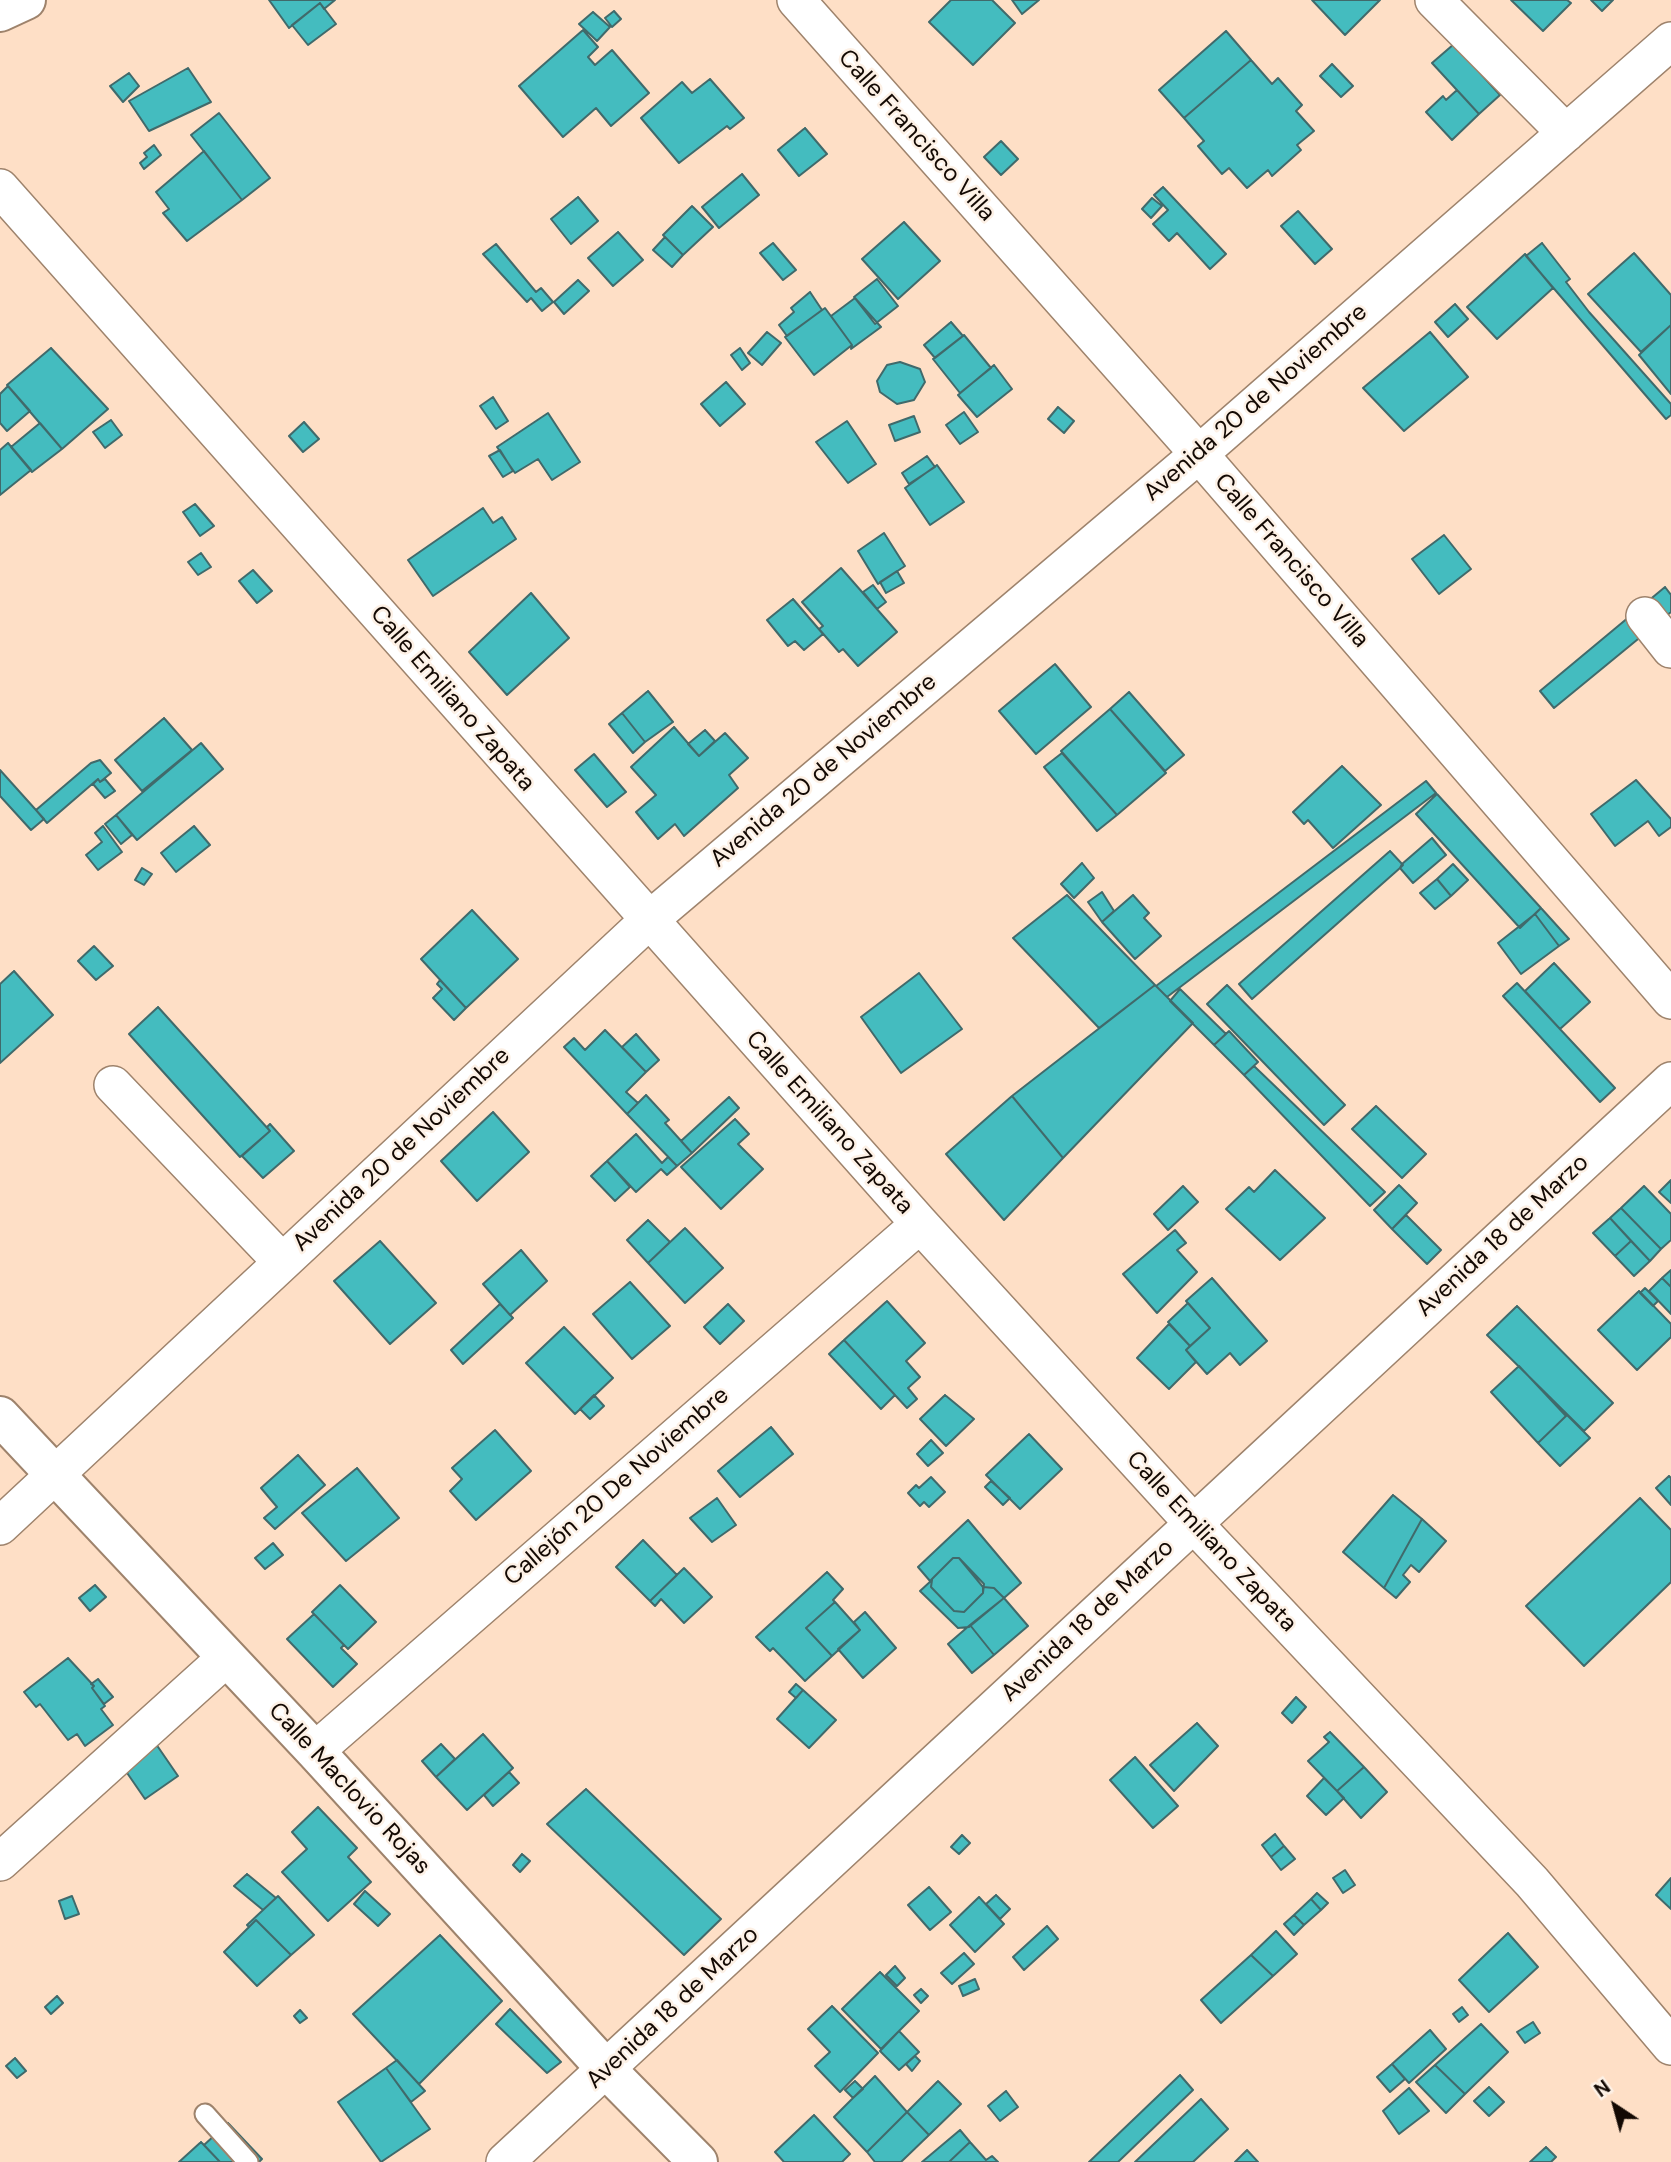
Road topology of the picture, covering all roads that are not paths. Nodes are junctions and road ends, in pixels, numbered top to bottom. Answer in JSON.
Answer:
{"nodes":[{"id":1,"x":26,"y":0,"type":"edge"},
{"id":2,"x":796,"y":0,"type":"edge"},
{"id":3,"x":1434,"y":0,"type":"edge"},
{"id":4,"x":0,"y":12,"type":"edge"},
{"id":5,"x":1671,"y":41,"type":"edge"},
{"id":6,"x":1566,"y":133,"type":"junction"},
{"id":7,"x":0,"y":188,"type":"edge"},
{"id":8,"x":1199,"y":454,"type":"junction"},
{"id":9,"x":1645,"y":617,"type":"dead end"},
{"id":10,"x":1671,"y":649,"type":"edge"},
{"id":11,"x":648,"y":920,"type":"junction"},
{"id":12,"x":1671,"y":1000,"type":"edge"},
{"id":13,"x":1671,"y":1081,"type":"edge"},
{"id":14,"x":113,"y":1085,"type":"dead end"},
{"id":15,"x":920,"y":1224,"type":"junction"},
{"id":16,"x":282,"y":1262,"type":"junction"},
{"id":17,"x":0,"y":1416,"type":"edge"},
{"id":18,"x":53,"y":1476,"type":"junction"},
{"id":19,"x":1192,"y":1523,"type":"junction"},
{"id":20,"x":0,"y":1526,"type":"edge"},
{"id":21,"x":226,"y":1658,"type":"junction"},
{"id":22,"x":315,"y":1751,"type":"junction"},
{"id":23,"x":0,"y":1862,"type":"edge"},
{"id":24,"x":1671,"y":2046,"type":"edge"},
{"id":25,"x":607,"y":2070,"type":"junction"},
{"id":26,"x":205,"y":2114,"type":"dead end"},
{"id":27,"x":248,"y":2162,"type":"edge"},
{"id":28,"x":505,"y":2162,"type":"edge"},
{"id":29,"x":698,"y":2162,"type":"edge"}],
"edges":[{"from":1,"to":4,"type":"street"},
{"from":2,"to":8,"type":"street","name":"Calle Francisco Villa"},
{"from":3,"to":6,"type":"street"},
{"from":5,"to":6,"type":"street","name":"Avenida 20 de Noviembre"},
{"from":6,"to":8,"type":"street","name":"Avenida 20 de Noviembre"},
{"from":7,"to":11,"type":"street","name":"Calle Emiliano Zapata"},
{"from":8,"to":11,"type":"street","name":"Avenida 20 de Noviembre"},
{"from":8,"to":12,"type":"street","name":"Calle Francisco Villa"},
{"from":9,"to":10,"type":"street"},
{"from":11,"to":15,"type":"street","name":"Calle Emiliano Zapata"},
{"from":11,"to":16,"type":"street","name":"Avenida 20 de Noviembre"},
{"from":13,"to":19,"type":"street","name":"Avenida 18 de Marzo"},
{"from":14,"to":16,"type":"street"},
{"from":15,"to":19,"type":"street","name":"Calle Emiliano Zapata"},
{"from":15,"to":22,"type":"street","name":"Callejón 20 De Noviembre"},
{"from":16,"to":18,"type":"street","name":"Avenida 20 de Noviembre"},
{"from":17,"to":18,"type":"street","name":"Calle Maclovio Rojas"},
{"from":18,"to":20,"type":"street","name":"Avenida 20 de Noviembre"},
{"from":18,"to":21,"type":"street","name":"Calle Maclovio Rojas"},
{"from":19,"to":24,"type":"street","name":"Calle Emiliano Zapata"},
{"from":19,"to":25,"type":"street","name":"Avenida 18 de Marzo"},
{"from":21,"to":22,"type":"street","name":"Calle Maclovio Rojas"},
{"from":21,"to":23,"type":"street"},
{"from":22,"to":25,"type":"street","name":"Calle Maclovio Rojas"},
{"from":25,"to":28,"type":"street","name":"Avenida 18 de Marzo"},
{"from":25,"to":29,"type":"street","name":"Calle Maclovio Rojas"},
{"from":26,"to":27,"type":"lane"}]}
